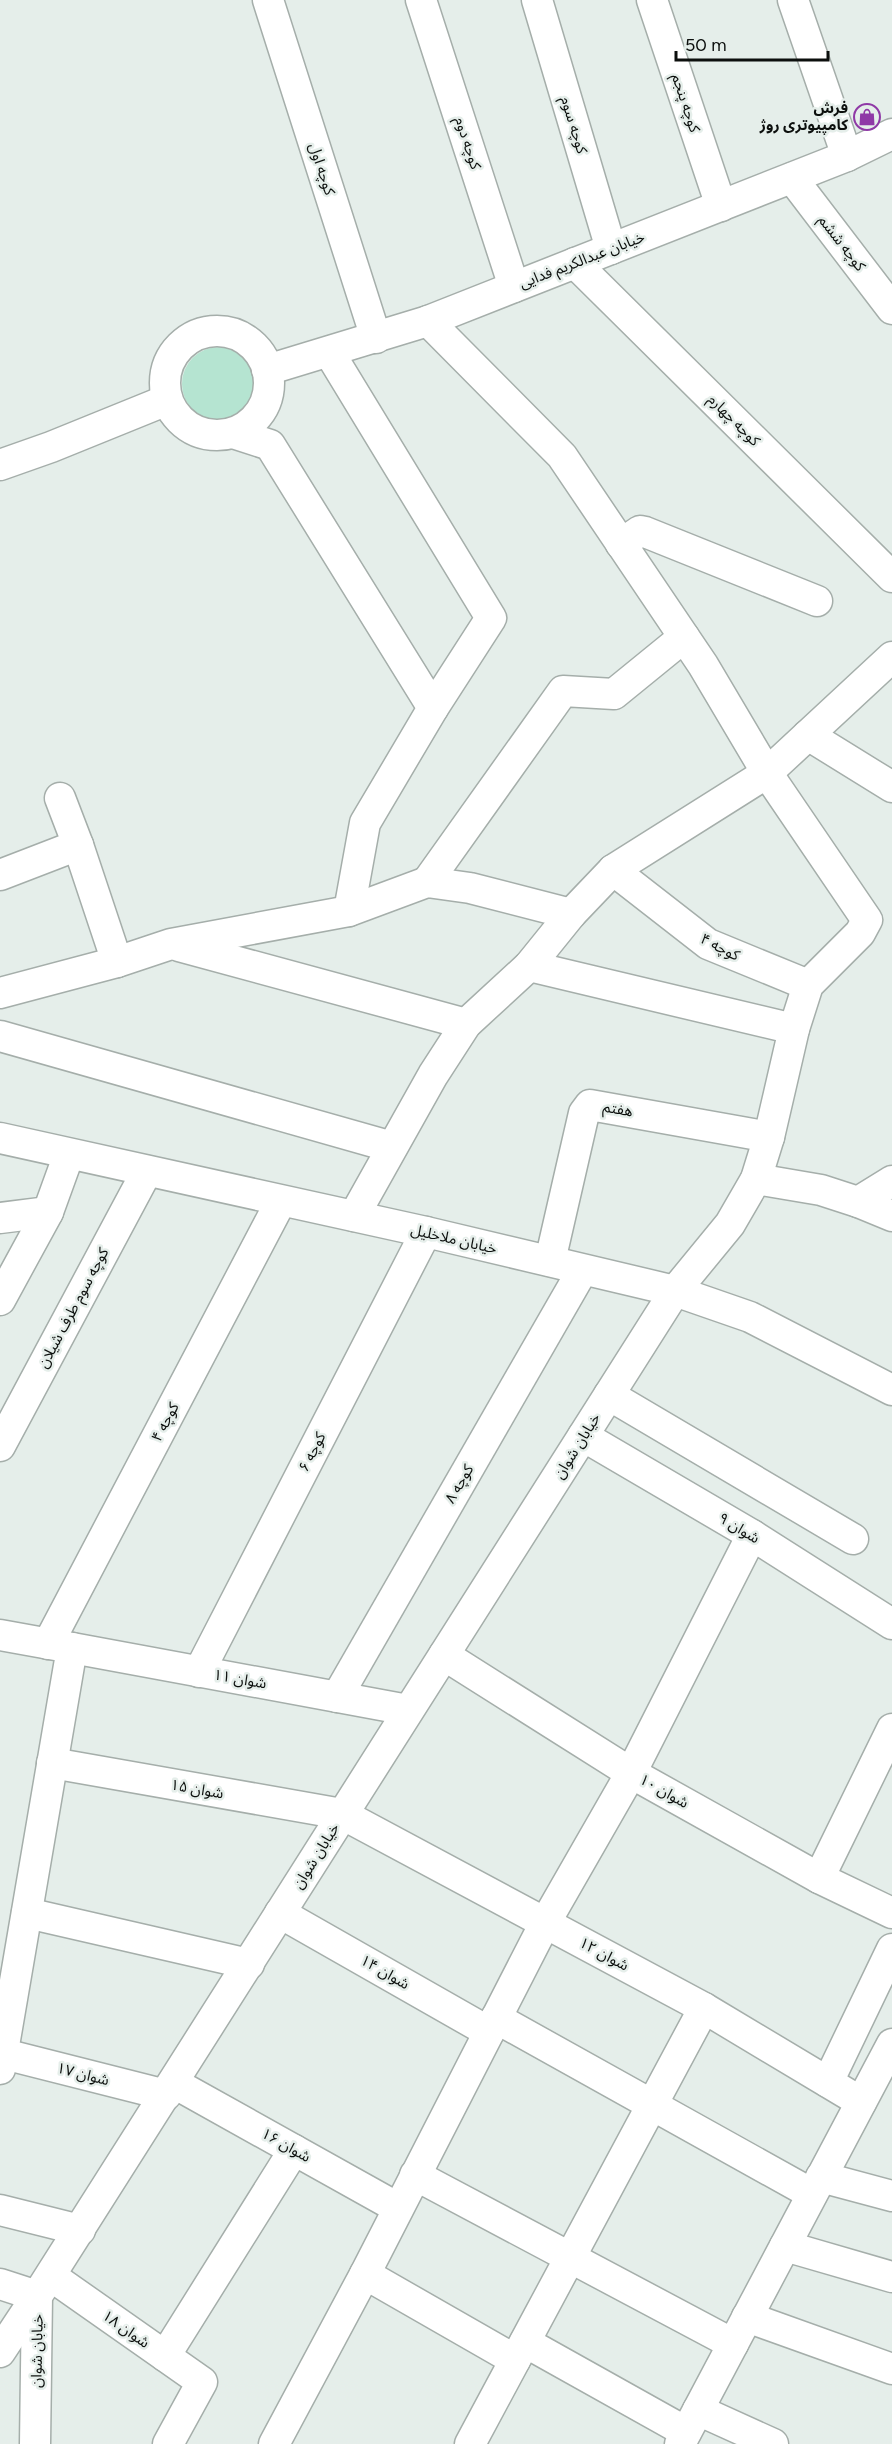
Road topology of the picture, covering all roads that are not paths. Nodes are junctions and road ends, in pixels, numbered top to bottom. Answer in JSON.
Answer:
{"nodes":[{"id":1,"x":268,"y":0,"type":"edge"},
{"id":2,"x":421,"y":0,"type":"edge"},
{"id":3,"x":537,"y":0,"type":"edge"},
{"id":4,"x":652,"y":0,"type":"edge"},
{"id":5,"x":793,"y":0,"type":"edge"},
{"id":6,"x":892,"y":134,"type":"edge"},
{"id":7,"x":847,"y":156,"type":"junction"},
{"id":8,"x":792,"y":178,"type":"junction"},
{"id":9,"x":721,"y":206,"type":"junction"},
{"id":10,"x":611,"y":249,"type":"junction"},
{"id":11,"x":575,"y":263,"type":"junction"},
{"id":12,"x":514,"y":287,"type":"junction"},
{"id":13,"x":892,"y":309,"type":"edge"},
{"id":14,"x":428,"y":321,"type":"junction"},
{"id":15,"x":376,"y":338,"type":"junction"},
{"id":16,"x":329,"y":352,"type":"junction"},
{"id":17,"x":267,"y":370,"type":"junction"},
{"id":18,"x":167,"y":399,"type":"junction"},
{"id":19,"x":233,"y":433,"type":"junction"},
{"id":20,"x":0,"y":465,"type":"edge"},
{"id":21,"x":621,"y":544,"type":"junction"},
{"id":22,"x":892,"y":577,"type":"edge"},
{"id":23,"x":817,"y":601,"type":"dead end"},
{"id":24,"x":684,"y":637,"type":"junction"},
{"id":25,"x":892,"y":657,"type":"edge"},
{"id":26,"x":433,"y":708,"type":"junction"},
{"id":27,"x":808,"y":735,"type":"junction"},
{"id":28,"x":767,"y":773,"type":"junction"},
{"id":29,"x":892,"y":787,"type":"edge"},
{"id":30,"x":60,"y":798,"type":"dead end"},
{"id":31,"x":78,"y":845,"type":"junction"},
{"id":32,"x":613,"y":870,"type":"junction"},
{"id":33,"x":0,"y":875,"type":"edge"},
{"id":34,"x":427,"y":882,"type":"junction"},
{"id":35,"x":349,"y":911,"type":"junction"},
{"id":36,"x":571,"y":914,"type":"junction"},
{"id":37,"x":879,"y":916,"type":"edge"},
{"id":38,"x":171,"y":944,"type":"junction"},
{"id":39,"x":117,"y":962,"type":"junction"},
{"id":40,"x":529,"y":966,"type":"junction"},
{"id":41,"x":808,"y":985,"type":"junction"},
{"id":42,"x":0,"y":993,"type":"edge"},
{"id":43,"x":466,"y":1024,"type":"junction"},
{"id":44,"x":794,"y":1029,"type":"junction"},
{"id":45,"x":0,"y":1036,"type":"edge"},
{"id":46,"x":769,"y":1137,"type":"junction"},
{"id":47,"x":0,"y":1138,"type":"edge"},
{"id":48,"x":392,"y":1147,"type":"junction"},
{"id":49,"x":69,"y":1154,"type":"junction"},
{"id":50,"x":147,"y":1171,"type":"junction"},
{"id":51,"x":756,"y":1179,"type":"junction"},
{"id":52,"x":892,"y":1181,"type":"edge"},
{"id":53,"x":281,"y":1201,"type":"junction"},
{"id":54,"x":858,"y":1202,"type":"junction"},
{"id":55,"x":48,"y":1212,"type":"junction"},
{"id":56,"x":354,"y":1216,"type":"junction"},
{"id":57,"x":892,"y":1216,"type":"edge"},
{"id":58,"x":0,"y":1218,"type":"edge"},
{"id":59,"x":426,"y":1232,"type":"junction"},
{"id":60,"x":550,"y":1261,"type":"junction"},
{"id":61,"x":582,"y":1271,"type":"junction"},
{"id":62,"x":675,"y":1291,"type":"junction"},
{"id":63,"x":0,"y":1300,"type":"edge"},
{"id":64,"x":892,"y":1390,"type":"edge"},
{"id":65,"x":609,"y":1395,"type":"junction"},
{"id":66,"x":583,"y":1436,"type":"junction"},
{"id":67,"x":0,"y":1446,"type":"edge"},
{"id":68,"x":752,"y":1535,"type":"junction"},
{"id":69,"x":853,"y":1539,"type":"dead end"},
{"id":70,"x":892,"y":1624,"type":"edge"},
{"id":71,"x":0,"y":1635,"type":"edge"},
{"id":72,"x":60,"y":1646,"type":"junction"},
{"id":73,"x":444,"y":1654,"type":"junction"},
{"id":74,"x":199,"y":1672,"type":"junction"},
{"id":75,"x":337,"y":1697,"type":"junction"},
{"id":76,"x":408,"y":1710,"type":"junction"},
{"id":77,"x":892,"y":1729,"type":"edge"},
{"id":78,"x":52,"y":1763,"type":"junction"},
{"id":79,"x":631,"y":1773,"type":"junction"},
{"id":80,"x":880,"y":1782,"type":"edge"},
{"id":81,"x":342,"y":1814,"type":"junction"},
{"id":82,"x":819,"y":1878,"type":"junction"},
{"id":83,"x":27,"y":1913,"type":"junction"},
{"id":84,"x":280,"y":1913,"type":"junction"},
{"id":85,"x":892,"y":1913,"type":"edge"},
{"id":86,"x":545,"y":1923,"type":"junction"},
{"id":87,"x":892,"y":1948,"type":"edge"},
{"id":88,"x":249,"y":1964,"type":"junction"},
{"id":89,"x":704,"y":2008,"type":"junction"},
{"id":90,"x":492,"y":2025,"type":"junction"},
{"id":91,"x":892,"y":2045,"type":"edge"},
{"id":92,"x":1,"y":2059,"type":"edge"},
{"id":93,"x":828,"y":2082,"type":"junction"},
{"id":94,"x":170,"y":2089,"type":"junction"},
{"id":95,"x":861,"y":2102,"type":"junction"},
{"id":96,"x":652,"y":2105,"type":"junction"},
{"id":97,"x":294,"y":2150,"type":"junction"},
{"id":98,"x":415,"y":2175,"type":"junction"},
{"id":99,"x":817,"y":2186,"type":"junction"},
{"id":100,"x":892,"y":2196,"type":"edge"},
{"id":101,"x":399,"y":2208,"type":"junction"},
{"id":102,"x":0,"y":2210,"type":"edge"},
{"id":103,"x":80,"y":2229,"type":"junction"},
{"id":104,"x":785,"y":2246,"type":"junction"},
{"id":105,"x":571,"y":2257,"type":"junction"},
{"id":106,"x":365,"y":2274,"type":"junction"},
{"id":107,"x":892,"y":2277,"type":"edge"},
{"id":108,"x":0,"y":2284,"type":"edge"},
{"id":109,"x":44,"y":2286,"type":"junction"},
{"id":110,"x":747,"y":2317,"type":"junction"},
{"id":111,"x":733,"y":2344,"type":"junction"},
{"id":112,"x":520,"y":2351,"type":"junction"},
{"id":113,"x":0,"y":2352,"type":"edge"},
{"id":114,"x":165,"y":2356,"type":"junction"},
{"id":115,"x":892,"y":2369,"type":"edge"},
{"id":116,"x":688,"y":2429,"type":"edge"},
{"id":117,"x":172,"y":2443,"type":"edge"},
{"id":118,"x":35,"y":2444,"type":"edge"},
{"id":119,"x":274,"y":2444,"type":"edge"},
{"id":120,"x":470,"y":2444,"type":"edge"},
{"id":121,"x":773,"y":2444,"type":"edge"}],
"edges":[{"from":1,"to":15,"type":"street","name":"کوچه اول"},
{"from":2,"to":12,"type":"street","name":"کوچه دوم"},
{"from":3,"to":10,"type":"street","name":"کوچه سوم"},
{"from":4,"to":9,"type":"street","name":"کوچه پنجم"},
{"from":5,"to":7,"type":"street"},
{"from":6,"to":7,"type":"street","name":"خیابان عبدالکریم فدایی"},
{"from":7,"to":8,"type":"street","name":"خیابان عبدالکریم فدایی"},
{"from":8,"to":9,"type":"street","name":"خیابان عبدالکریم فدایی"},
{"from":8,"to":13,"type":"street","name":"کوچه ششم"},
{"from":9,"to":10,"type":"street","name":"خیابان عبدالکریم فدایی"},
{"from":10,"to":11,"type":"street","name":"خیابان عبدالکریم فدایی"},
{"from":11,"to":12,"type":"street","name":"خیابان عبدالکریم فدایی"},
{"from":11,"to":22,"type":"street","name":"کوچه چهارم"},
{"from":12,"to":14,"type":"street","name":"خیابان عبدالکریم فدایی"},
{"from":14,"to":15,"type":"street","name":"خیابان عبدالکریم فدایی"},
{"from":14,"to":21,"type":"street"},
{"from":15,"to":16,"type":"street","name":"خیابان عبدالکریم فدایی"},
{"from":16,"to":17,"type":"street","name":"خیابان عبدالکریم فدایی"},
{"from":16,"to":26,"type":"street"},
{"from":17,"to":18,"type":"street"},
{"from":17,"to":19,"type":"street"},
{"from":18,"to":19,"type":"street"},
{"from":18,"to":20,"type":"street"},
{"from":19,"to":26,"type":"street"},
{"from":21,"to":23,"type":"street"},
{"from":21,"to":24,"type":"street"},
{"from":24,"to":28,"type":"street"},
{"from":24,"to":34,"type":"street"},
{"from":25,"to":27,"type":"street"},
{"from":26,"to":35,"type":"street"},
{"from":27,"to":28,"type":"street"},
{"from":27,"to":29,"type":"street"},
{"from":28,"to":32,"type":"street"},
{"from":28,"to":37,"type":"street"},
{"from":30,"to":31,"type":"street"},
{"from":31,"to":33,"type":"street"},
{"from":31,"to":39,"type":"street"},
{"from":32,"to":36,"type":"street"},
{"from":32,"to":41,"type":"street","name":"کوچه ۴"},
{"from":34,"to":35,"type":"street"},
{"from":34,"to":36,"type":"street"},
{"from":35,"to":38,"type":"street"},
{"from":36,"to":40,"type":"street"},
{"from":37,"to":41,"type":"street"},
{"from":38,"to":39,"type":"street"},
{"from":38,"to":43,"type":"street"},
{"from":39,"to":42,"type":"street"},
{"from":40,"to":43,"type":"street"},
{"from":40,"to":44,"type":"street"},
{"from":41,"to":44,"type":"street","name":"خیابان شوان"},
{"from":43,"to":48,"type":"street"},
{"from":44,"to":46,"type":"street","name":"خیابان شوان"},
{"from":45,"to":48,"type":"street"},
{"from":46,"to":51,"type":"street","name":"خیابان شوان"},
{"from":46,"to":60,"type":"street","name":"هفتم"},
{"from":47,"to":49,"type":"street","name":"خیابان ملاخلیل"},
{"from":48,"to":56,"type":"street"},
{"from":49,"to":50,"type":"street","name":"خیابان ملاخلیل"},
{"from":49,"to":55,"type":"street"},
{"from":50,"to":53,"type":"street","name":"خیابان ملاخلیل"},
{"from":50,"to":67,"type":"street","name":"کوچه سوم طرف شیلان"},
{"from":51,"to":54,"type":"street"},
{"from":51,"to":62,"type":"street","name":"خیابان شوان"},
{"from":52,"to":54,"type":"street"},
{"from":53,"to":56,"type":"street","name":"خیابان ملاخلیل"},
{"from":53,"to":72,"type":"street","name":"کوچه ۴"},
{"from":54,"to":57,"type":"street"},
{"from":55,"to":58,"type":"street"},
{"from":55,"to":63,"type":"street"},
{"from":56,"to":59,"type":"street","name":"خیابان ملاخلیل"},
{"from":59,"to":60,"type":"street","name":"خیابان ملاخلیل"},
{"from":59,"to":74,"type":"street","name":"کوچه ۶"},
{"from":60,"to":61,"type":"street","name":"خیابان ملاخلیل"},
{"from":61,"to":62,"type":"street","name":"خیابان ملاخلیل"},
{"from":61,"to":75,"type":"street","name":"کوچه ۸"},
{"from":62,"to":64,"type":"street","name":"خیابان ملاخلیل"},
{"from":62,"to":65,"type":"street","name":"خیابان شوان"},
{"from":65,"to":66,"type":"street","name":"خیابان شوان"},
{"from":65,"to":69,"type":"street"},
{"from":66,"to":68,"type":"street","name":"شوان ۹"},
{"from":66,"to":73,"type":"street","name":"خیابان شوان"},
{"from":68,"to":70,"type":"street","name":"شوان ۹"},
{"from":68,"to":79,"type":"street"},
{"from":71,"to":72,"type":"street","name":"شوان ۱۱"},
{"from":72,"to":74,"type":"street","name":"شوان ۱۱"},
{"from":72,"to":78,"type":"street","name":"کوچه ۴"},
{"from":73,"to":76,"type":"street","name":"خیابان شوان"},
{"from":73,"to":79,"type":"street","name":"شوان ۱۰"},
{"from":74,"to":75,"type":"street","name":"شوان ۱۱"},
{"from":75,"to":76,"type":"street","name":"شوان ۱۱"},
{"from":76,"to":81,"type":"street","name":"خیابان شوان"},
{"from":77,"to":80,"type":"street"},
{"from":78,"to":81,"type":"street","name":"شوان ۱۵"},
{"from":78,"to":83,"type":"street","name":"کوچه ۴"},
{"from":79,"to":82,"type":"street","name":"شوان ۱۰"},
{"from":79,"to":86,"type":"street"},
{"from":80,"to":82,"type":"street"},
{"from":81,"to":84,"type":"street","name":"خیابان شوان"},
{"from":81,"to":86,"type":"street","name":"شوان ۱۲"},
{"from":82,"to":85,"type":"street","name":"شوان ۱۰"},
{"from":83,"to":88,"type":"street"},
{"from":83,"to":92,"type":"street","name":"کوچه ۴"},
{"from":84,"to":88,"type":"street","name":"خیابان شوان"},
{"from":84,"to":90,"type":"street","name":"شوان ۱۴"},
{"from":86,"to":89,"type":"street","name":"شوان ۱۲"},
{"from":86,"to":90,"type":"street"},
{"from":87,"to":93,"type":"street"},
{"from":88,"to":94,"type":"street","name":"خیابان شوان"},
{"from":89,"to":93,"type":"street","name":"شوان ۱۲"},
{"from":89,"to":96,"type":"street"},
{"from":90,"to":96,"type":"street","name":"شوان ۱۴"},
{"from":90,"to":98,"type":"street"},
{"from":91,"to":95,"type":"street"},
{"from":92,"to":94,"type":"street","name":"شوان ۱۷"},
{"from":93,"to":95,"type":"street","name":"شوان ۱۲"},
{"from":94,"to":97,"type":"street","name":"شوان ۱۶"},
{"from":94,"to":103,"type":"street","name":"خیابان شوان"},
{"from":95,"to":99,"type":"street"},
{"from":96,"to":99,"type":"street","name":"شوان ۱۴"},
{"from":96,"to":105,"type":"street"},
{"from":97,"to":101,"type":"street","name":"شوان ۱۶"},
{"from":97,"to":114,"type":"street"},
{"from":98,"to":101,"type":"street"},
{"from":98,"to":105,"type":"street"},
{"from":99,"to":100,"type":"street","name":"شوان ۱۴"},
{"from":99,"to":104,"type":"street"},
{"from":101,"to":106,"type":"street"},
{"from":102,"to":103,"type":"street"},
{"from":103,"to":109,"type":"street","name":"خیابان شوان"},
{"from":104,"to":107,"type":"street"},
{"from":104,"to":110,"type":"street"},
{"from":105,"to":111,"type":"street"},
{"from":105,"to":112,"type":"street"},
{"from":106,"to":112,"type":"street"},
{"from":106,"to":119,"type":"street"},
{"from":108,"to":109,"type":"street","name":"شوان ۱۸"},
{"from":109,"to":113,"type":"street"},
{"from":109,"to":114,"type":"street","name":"شوان ۱۸"},
{"from":109,"to":118,"type":"street","name":"خیابان شوان"},
{"from":110,"to":111,"type":"street"},
{"from":110,"to":115,"type":"street"},
{"from":111,"to":116,"type":"street"},
{"from":112,"to":116,"type":"street"},
{"from":112,"to":120,"type":"street"},
{"from":114,"to":117,"type":"street","name":"شوان ۱۸"},
{"from":116,"to":121,"type":"street"}]}
